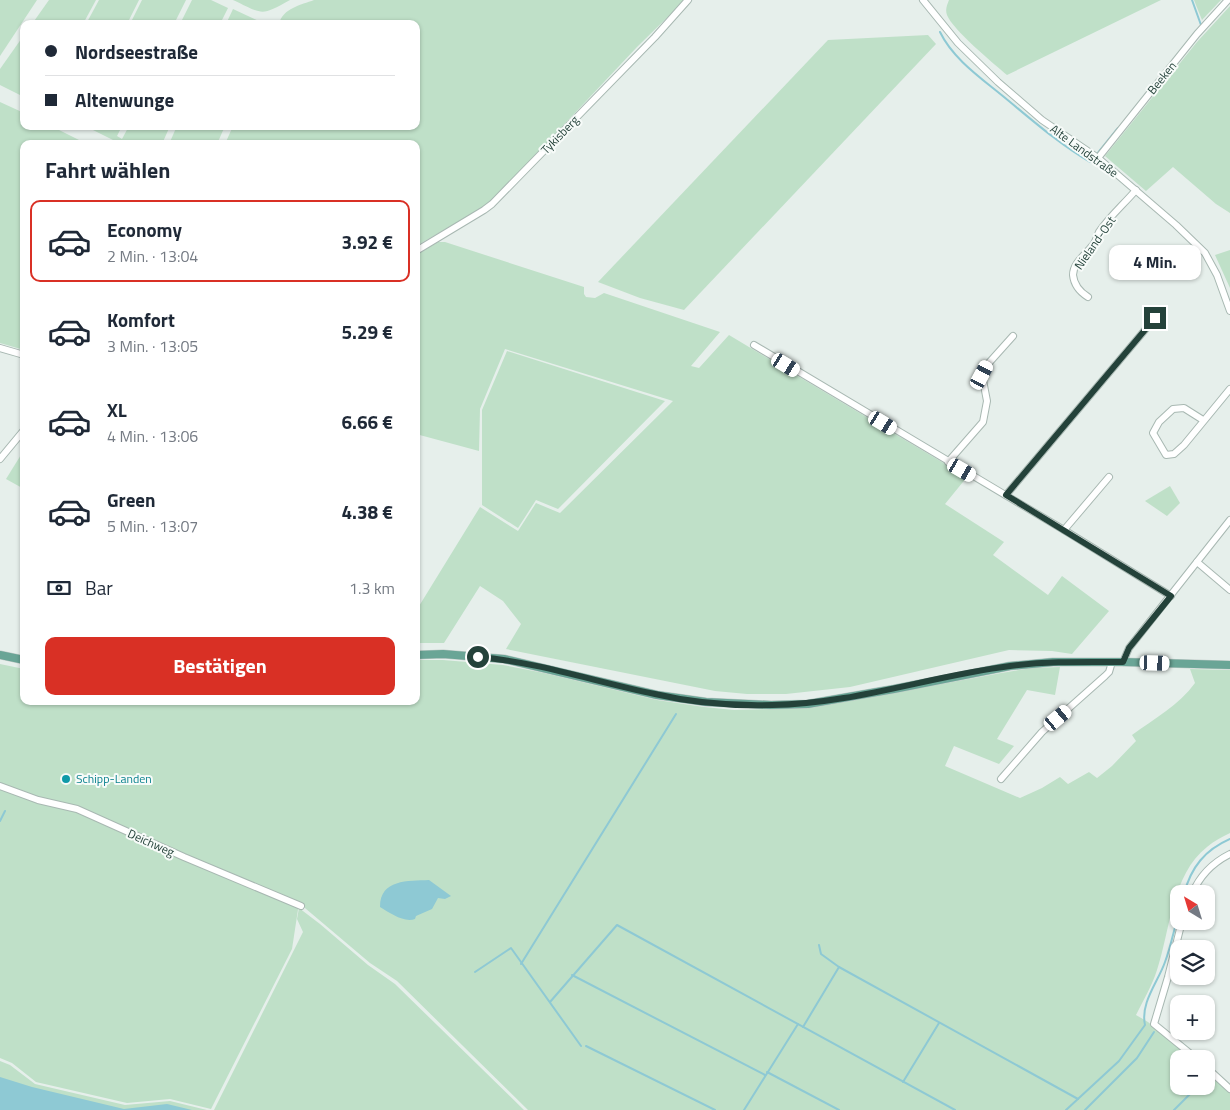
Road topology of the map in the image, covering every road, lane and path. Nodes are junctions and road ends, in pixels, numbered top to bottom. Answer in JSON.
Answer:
{"nodes":[{"id":1,"x":688,"y":0,"type":"edge"},
{"id":2,"x":923,"y":0,"type":"edge"},
{"id":3,"x":1228,"y":0,"type":"edge"},
{"id":4,"x":1098,"y":158,"type":"junction"},
{"id":5,"x":1136,"y":190,"type":"junction"},
{"id":6,"x":420,"y":248,"type":"edge"},
{"id":7,"x":1088,"y":297,"type":"dead end"},
{"id":8,"x":1230,"y":311,"type":"edge"},
{"id":9,"x":1155,"y":318,"type":"dead end"},
{"id":10,"x":1013,"y":336,"type":"dead end"},
{"id":11,"x":754,"y":345,"type":"dead end"},
{"id":12,"x":0,"y":348,"type":"edge"},
{"id":13,"x":20,"y":354,"type":"edge"},
{"id":14,"x":1230,"y":389,"type":"edge"},
{"id":15,"x":1203,"y":420,"type":"junction"},
{"id":16,"x":20,"y":435,"type":"edge"},
{"id":17,"x":0,"y":458,"type":"edge"},
{"id":18,"x":948,"y":462,"type":"junction"},
{"id":19,"x":1109,"y":477,"type":"dead end"},
{"id":20,"x":1006,"y":495,"type":"junction"},
{"id":21,"x":1230,"y":520,"type":"edge"},
{"id":22,"x":1064,"y":530,"type":"junction"},
{"id":23,"x":1197,"y":562,"type":"junction"},
{"id":24,"x":1230,"y":590,"type":"edge"},
{"id":25,"x":1171,"y":596,"type":"junction"},
{"id":26,"x":0,"y":655,"type":"edge"},
{"id":27,"x":420,"y":655,"type":"edge"},
{"id":28,"x":20,"y":659,"type":"edge"},
{"id":29,"x":1112,"y":662,"type":"junction"},
{"id":30,"x":1123,"y":662,"type":"junction"},
{"id":31,"x":1230,"y":666,"type":"edge"},
{"id":32,"x":1001,"y":779,"type":"dead end"},
{"id":33,"x":0,"y":786,"type":"edge"},
{"id":34,"x":1230,"y":854,"type":"edge"},
{"id":35,"x":1195,"y":885,"type":"edge"},
{"id":36,"x":301,"y":906,"type":"dead end"},
{"id":37,"x":1180,"y":930,"type":"edge"},
{"id":38,"x":1185,"y":1050,"type":"edge"},
{"id":39,"x":1215,"y":1076,"type":"edge"},
{"id":40,"x":1230,"y":1089,"type":"edge"}],
"edges":[{"from":1,"to":6,"type":"street","name":"Tykisberg"},
{"from":2,"to":4,"type":"street","name":"Alte Landstraße"},
{"from":3,"to":4,"type":"street","name":"Beeken"},
{"from":4,"to":5,"type":"street","name":"Alte Landstraße"},
{"from":5,"to":7,"type":"street","name":"Nieland-Ost"},
{"from":5,"to":8,"type":"street","name":"Alte Landstraße"},
{"from":9,"to":20,"type":"street"},
{"from":10,"to":18,"type":"street"},
{"from":11,"to":18,"type":"street"},
{"from":12,"to":13,"type":"street"},
{"from":14,"to":15,"type":"street"},
{"from":15,"to":15,"type":"street"},
{"from":16,"to":17,"type":"street"},
{"from":18,"to":20,"type":"street"},
{"from":19,"to":22,"type":"street"},
{"from":20,"to":22,"type":"street"},
{"from":21,"to":23,"type":"street"},
{"from":22,"to":25,"type":"street"},
{"from":23,"to":24,"type":"street"},
{"from":23,"to":25,"type":"street"},
{"from":25,"to":30,"type":"street"},
{"from":26,"to":28,"type":"main road"},
{"from":27,"to":29,"type":"main road"},
{"from":29,"to":30,"type":"main road"},
{"from":29,"to":32,"type":"street"},
{"from":30,"to":31,"type":"main road"},
{"from":33,"to":36,"type":"street","name":"Deichweg"},
{"from":34,"to":35,"type":"street"},
{"from":37,"to":38,"type":"street"},
{"from":39,"to":40,"type":"street"}]}
